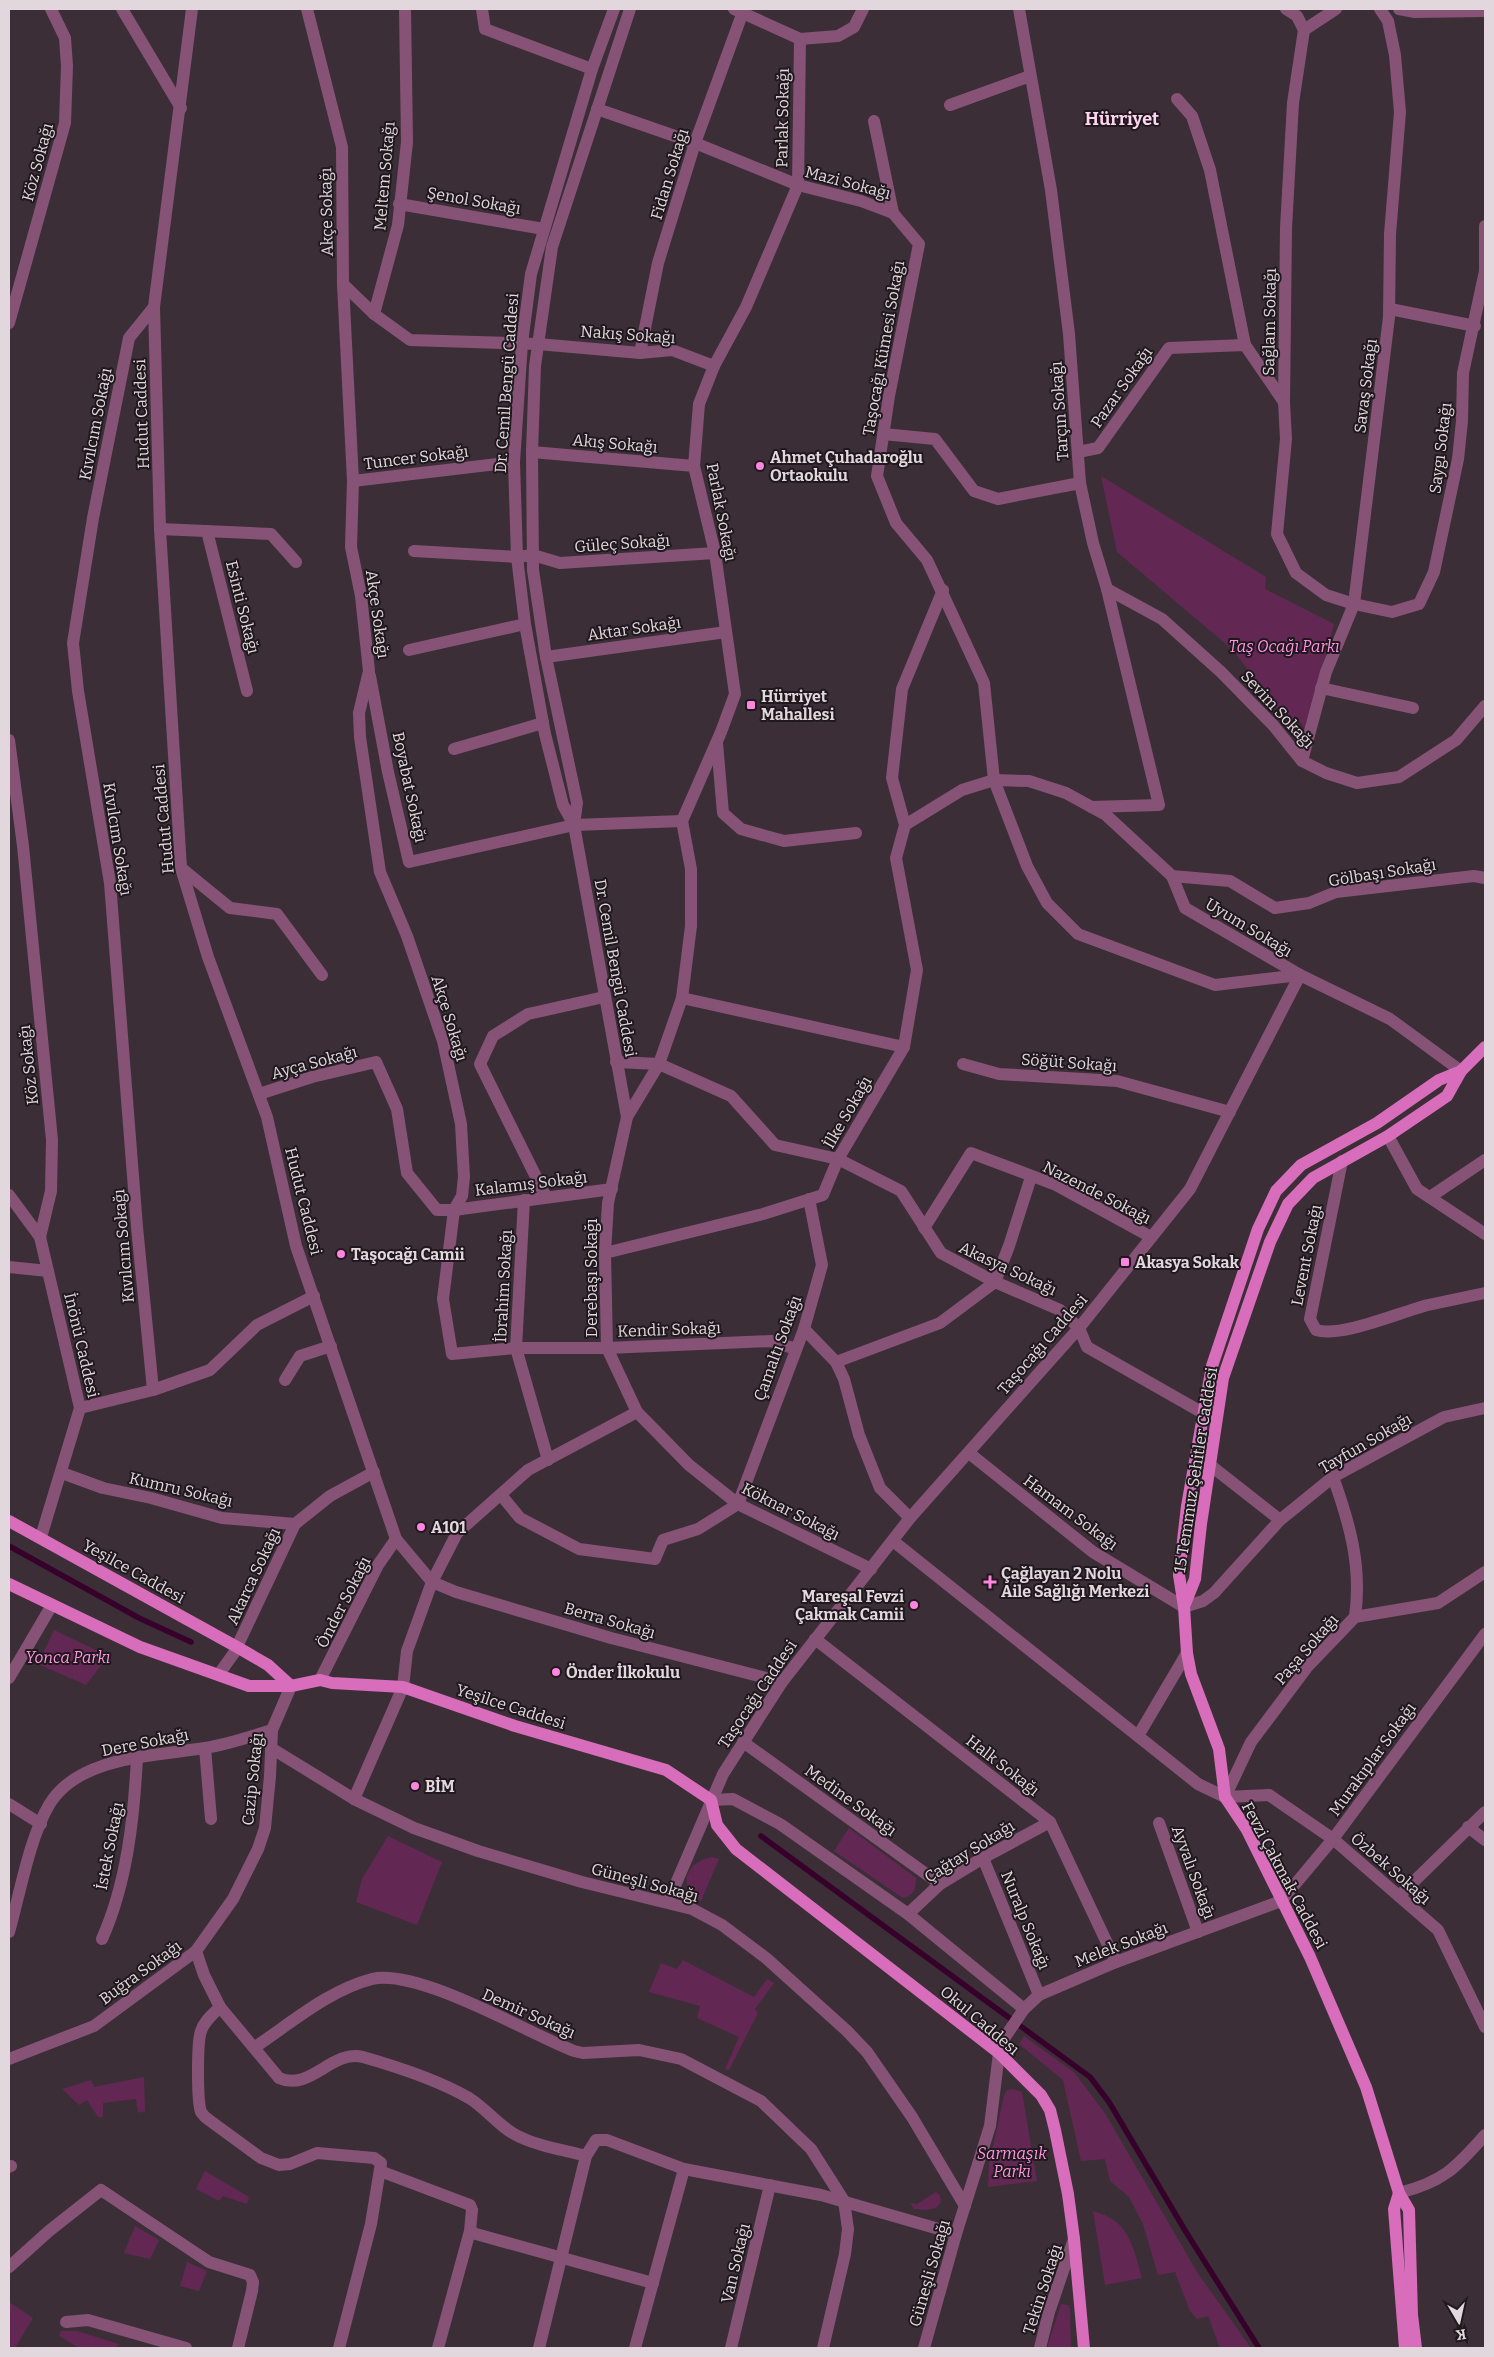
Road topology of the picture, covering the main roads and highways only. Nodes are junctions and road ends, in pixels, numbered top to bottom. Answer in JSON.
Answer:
{"nodes":[{"id":1,"x":1485,"y":1047,"type":"edge"},
{"id":2,"x":1461,"y":1070,"type":"junction"},
{"id":3,"x":9,"y":1521,"type":"edge"},
{"id":4,"x":9,"y":1584,"type":"edge"},
{"id":5,"x":1184,"y":1607,"type":"junction"},
{"id":6,"x":291,"y":1686,"type":"junction"},
{"id":7,"x":1225,"y":1797,"type":"joint"},
{"id":8,"x":711,"y":1800,"type":"joint"},
{"id":9,"x":1399,"y":2194,"type":"junction"},
{"id":10,"x":1084,"y":2348,"type":"edge"},
{"id":11,"x":1404,"y":2348,"type":"edge"},
{"id":12,"x":1416,"y":2348,"type":"edge"}],
"edges":[{"from":1,"to":2,"type":"main road"},
{"from":2,"to":5,"type":"main road","name":"15 Temmuz Şehitler Caddesi"},
{"from":2,"to":5,"type":"main road","name":"15 Temmuz Şehitler Caddesi"},
{"from":3,"to":6,"type":"main road","name":"Yeşilce Caddesi"},
{"from":4,"to":6,"type":"main road","name":"Yeşilce Caddesi"},
{"from":5,"to":7,"type":"main road","name":"15 Temmuz Şehitler Caddesi"},
{"from":6,"to":8,"type":"main road","name":"Yeşilce Caddesi"},
{"from":7,"to":9,"type":"main road","name":"Fevzi Çakmak Caddesi"},
{"from":8,"to":10,"type":"main road","name":"Okul Caddesı"},
{"from":9,"to":11,"type":"main road","name":"Fevzi Çakmak Caddesi"},
{"from":9,"to":12,"type":"main road","name":"Fevzi Çakmak Caddesi"}]}
